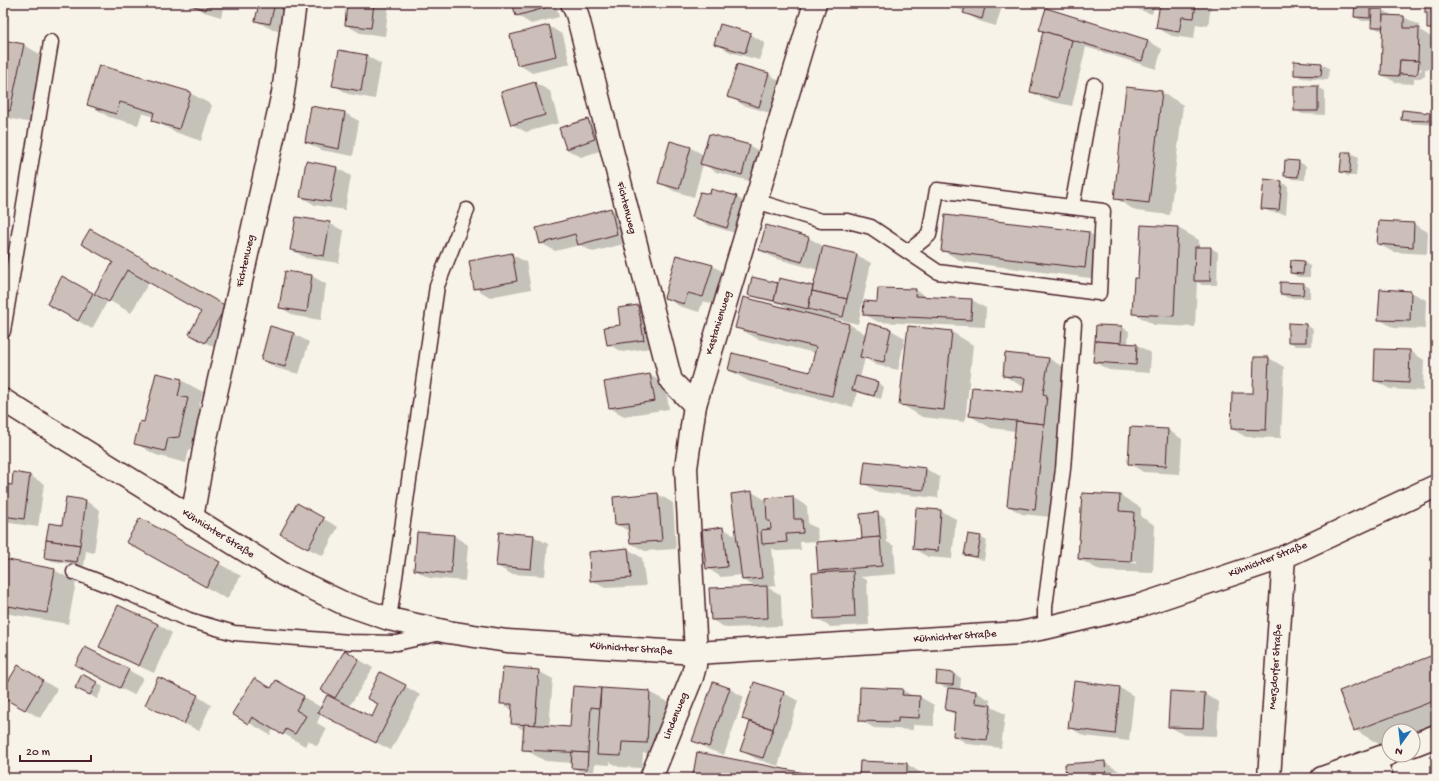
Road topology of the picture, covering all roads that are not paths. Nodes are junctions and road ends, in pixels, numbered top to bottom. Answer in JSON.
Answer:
{"nodes":[{"id":1,"x":295,"y":3,"type":"edge"},
{"id":2,"x":572,"y":3,"type":"edge"},
{"id":3,"x":815,"y":3,"type":"edge"},
{"id":4,"x":51,"y":42,"type":"dead end"},
{"id":5,"x":1094,"y":85,"type":"dead end"},
{"id":6,"x":756,"y":201,"type":"junction"},
{"id":7,"x":1072,"y":208,"type":"junction"},
{"id":8,"x":467,"y":210,"type":"dead end"},
{"id":9,"x":909,"y":251,"type":"junction"},
{"id":10,"x":1074,"y":324,"type":"dead end"},
{"id":11,"x":3,"y":331,"type":"edge"},
{"id":12,"x":3,"y":400,"type":"edge"},
{"id":13,"x":695,"y":405,"type":"junction"},
{"id":14,"x":1436,"y":486,"type":"edge"},
{"id":15,"x":192,"y":518,"type":"junction"},
{"id":16,"x":1284,"y":557,"type":"junction"},
{"id":17,"x":74,"y":572,"type":"dead end"},
{"id":18,"x":389,"y":619,"type":"junction"},
{"id":19,"x":1045,"y":628,"type":"junction"},
{"id":20,"x":448,"y":632,"type":"junction"},
{"id":21,"x":696,"y":653,"type":"junction"},
{"id":22,"x":1436,"y":736,"type":"edge"},
{"id":23,"x":1421,"y":742,"type":"edge"},
{"id":24,"x":1382,"y":764,"type":"edge"},
{"id":25,"x":650,"y":778,"type":"edge"},
{"id":26,"x":1269,"y":778,"type":"edge"},
{"id":27,"x":1322,"y":778,"type":"edge"}],
"edges":[{"from":1,"to":15,"type":"street","name":"Fichtenweg"},
{"from":2,"to":13,"type":"street","name":"Fichtenweg"},
{"from":3,"to":6,"type":"street","name":"Kastanienweg"},
{"from":4,"to":11,"type":"lane"},
{"from":5,"to":7,"type":"lane"},
{"from":6,"to":9,"type":"lane"},
{"from":6,"to":13,"type":"street","name":"Kastanienweg"},
{"from":7,"to":9,"type":"lane"},
{"from":7,"to":9,"type":"lane"},
{"from":8,"to":18,"type":"lane"},
{"from":10,"to":19,"type":"lane"},
{"from":12,"to":15,"type":"street","name":"Kühnichter Straße"},
{"from":13,"to":21,"type":"street","name":"Kastanienweg"},
{"from":14,"to":16,"type":"street","name":"Kühnichter Straße"},
{"from":15,"to":18,"type":"street","name":"Kühnichter Straße"},
{"from":16,"to":19,"type":"street","name":"Kühnichter Straße"},
{"from":16,"to":26,"type":"street","name":"Merzdorfer Straße"},
{"from":17,"to":20,"type":"lane","name":"Kühnichter Straße"},
{"from":18,"to":20,"type":"street","name":"Kühnichter Straße"},
{"from":19,"to":21,"type":"street","name":"Kühnichter Straße"},
{"from":20,"to":21,"type":"street","name":"Kühnichter Straße"},
{"from":21,"to":25,"type":"street","name":"Lindenweg"},
{"from":22,"to":23,"type":"street"},
{"from":24,"to":27,"type":"street"}]}
